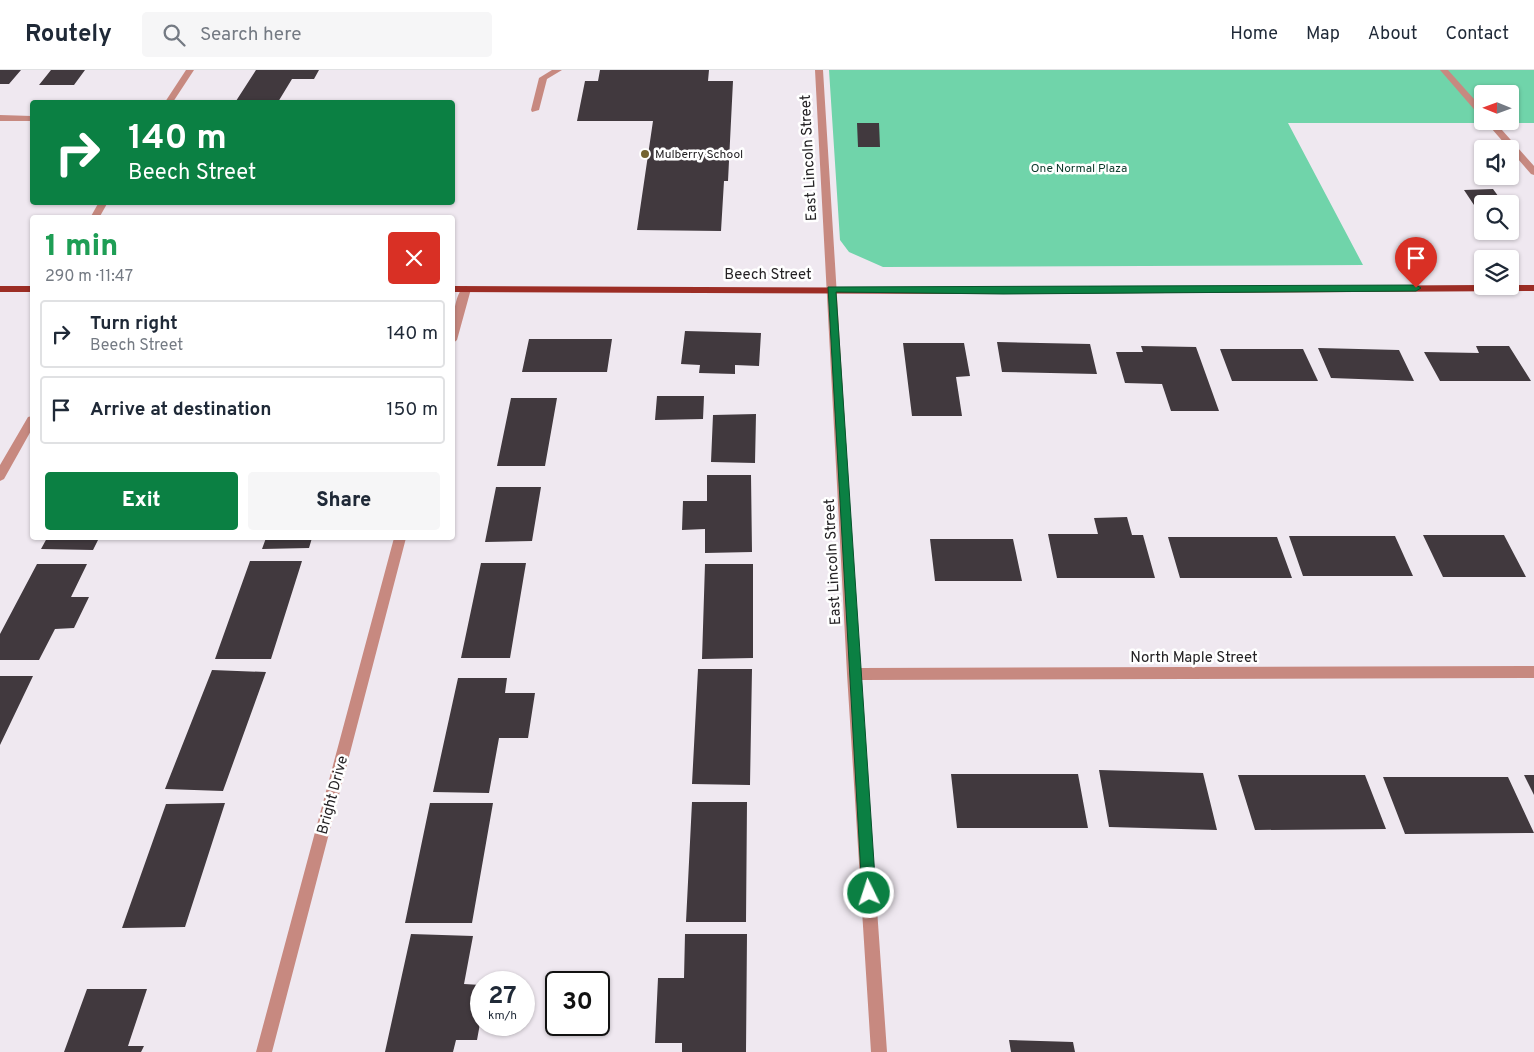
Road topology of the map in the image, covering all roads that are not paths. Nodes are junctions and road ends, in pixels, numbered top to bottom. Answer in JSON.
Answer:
{"nodes":[{"id":1,"x":190,"y":70,"type":"edge"},
{"id":2,"x":558,"y":70,"type":"edge"},
{"id":3,"x":820,"y":70,"type":"edge"},
{"id":4,"x":1444,"y":70,"type":"edge"},
{"id":5,"x":170,"y":100,"type":"edge"},
{"id":6,"x":1474,"y":105,"type":"edge"},
{"id":7,"x":534,"y":110,"type":"dead end"},
{"id":8,"x":0,"y":118,"type":"edge"},
{"id":9,"x":30,"y":119,"type":"edge"},
{"id":10,"x":1497,"y":130,"type":"edge"},
{"id":11,"x":1534,"y":172,"type":"edge"},
{"id":12,"x":1534,"y":288,"type":"edge"},
{"id":13,"x":0,"y":289,"type":"edge"},
{"id":14,"x":30,"y":289,"type":"edge"},
{"id":15,"x":455,"y":289,"type":"edge"},
{"id":16,"x":466,"y":289,"type":"junction"},
{"id":17,"x":831,"y":289,"type":"junction"},
{"id":18,"x":455,"y":329,"type":"edge"},
{"id":19,"x":30,"y":424,"type":"edge"},
{"id":20,"x":0,"y":476,"type":"edge"},
{"id":21,"x":399,"y":540,"type":"edge"},
{"id":22,"x":1534,"y":672,"type":"edge"},
{"id":23,"x":854,"y":674,"type":"junction"},
{"id":24,"x":264,"y":1052,"type":"edge"},
{"id":25,"x":879,"y":1052,"type":"edge"}],
"edges":[{"from":1,"to":5,"type":"street"},
{"from":2,"to":7,"type":"street"},
{"from":3,"to":17,"type":"street","name":"East Lincoln Street"},
{"from":4,"to":6,"type":"street"},
{"from":8,"to":9,"type":"street"},
{"from":10,"to":11,"type":"street"},
{"from":12,"to":17,"type":"main road","name":"Beech Street"},
{"from":13,"to":14,"type":"main road"},
{"from":15,"to":16,"type":"main road","name":"Beech Street"},
{"from":16,"to":17,"type":"main road","name":"Beech Street"},
{"from":16,"to":18,"type":"street"},
{"from":17,"to":23,"type":"street","name":"East Lincoln Street"},
{"from":19,"to":20,"type":"street"},
{"from":21,"to":24,"type":"street","name":"Bright Drive"},
{"from":22,"to":23,"type":"street","name":"North Maple Street"},
{"from":23,"to":25,"type":"street","name":"East Lincoln Street"}]}
